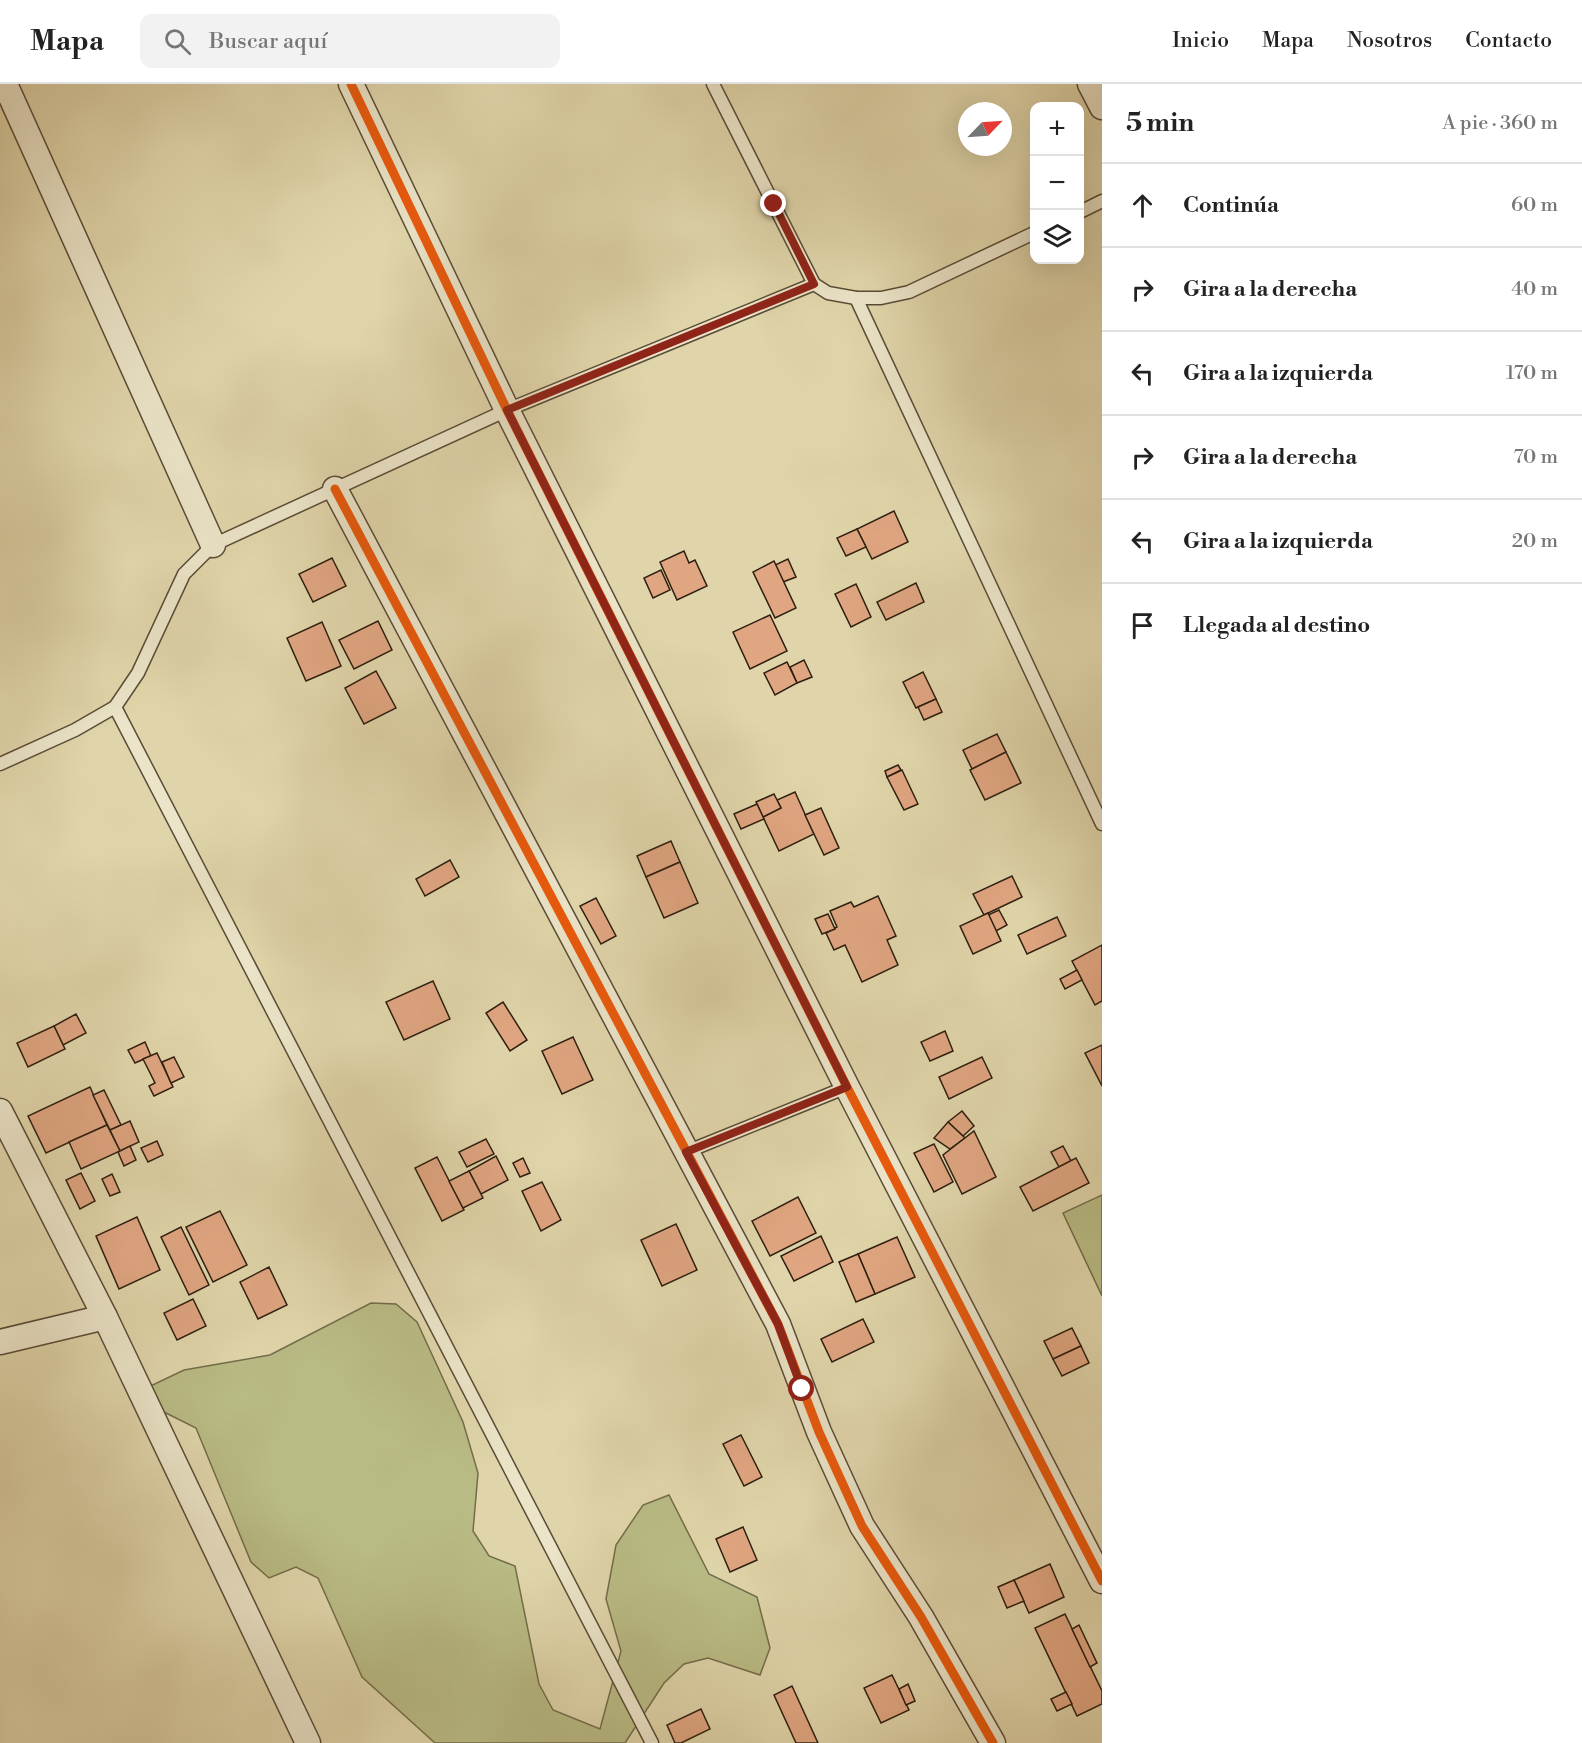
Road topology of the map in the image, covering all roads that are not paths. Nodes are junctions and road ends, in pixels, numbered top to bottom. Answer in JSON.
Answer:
{"nodes":[{"id":1,"x":5,"y":84,"type":"edge"},
{"id":2,"x":351,"y":84,"type":"edge"},
{"id":3,"x":713,"y":84,"type":"edge"},
{"id":4,"x":1090,"y":84,"type":"edge"},
{"id":5,"x":1102,"y":107,"type":"edge"},
{"id":6,"x":1102,"y":201,"type":"edge"},
{"id":7,"x":1084,"y":210,"type":"edge"},
{"id":8,"x":1030,"y":235,"type":"edge"},
{"id":9,"x":814,"y":284,"type":"junction"},
{"id":10,"x":856,"y":298,"type":"junction"},
{"id":11,"x":507,"y":410,"type":"junction"},
{"id":12,"x":335,"y":489,"type":"junction"},
{"id":13,"x":213,"y":545,"type":"junction"},
{"id":14,"x":115,"y":707,"type":"junction"},
{"id":15,"x":0,"y":764,"type":"edge"},
{"id":16,"x":1102,"y":824,"type":"edge"},
{"id":17,"x":847,"y":1087,"type":"junction"},
{"id":18,"x":0,"y":1111,"type":"edge"},
{"id":19,"x":686,"y":1152,"type":"junction"},
{"id":20,"x":105,"y":1317,"type":"junction"},
{"id":21,"x":0,"y":1342,"type":"edge"},
{"id":22,"x":1102,"y":1581,"type":"edge"},
{"id":23,"x":308,"y":1743,"type":"edge"},
{"id":24,"x":652,"y":1743,"type":"edge"},
{"id":25,"x":993,"y":1743,"type":"edge"}],
"edges":[{"from":1,"to":13,"type":"street"},
{"from":2,"to":11,"type":"street"},
{"from":3,"to":9,"type":"lane"},
{"from":4,"to":5,"type":"street"},
{"from":6,"to":7,"type":"lane"},
{"from":8,"to":10,"type":"lane"},
{"from":9,"to":10,"type":"lane"},
{"from":9,"to":11,"type":"lane"},
{"from":10,"to":16,"type":"lane"},
{"from":11,"to":12,"type":"lane"},
{"from":11,"to":17,"type":"street"},
{"from":12,"to":13,"type":"lane"},
{"from":12,"to":19,"type":"street"},
{"from":13,"to":14,"type":"lane"},
{"from":14,"to":15,"type":"lane"},
{"from":14,"to":24,"type":"lane"},
{"from":17,"to":19,"type":"lane"},
{"from":17,"to":22,"type":"street"},
{"from":18,"to":20,"type":"street"},
{"from":19,"to":25,"type":"street"},
{"from":20,"to":21,"type":"street"},
{"from":20,"to":23,"type":"street"}]}
